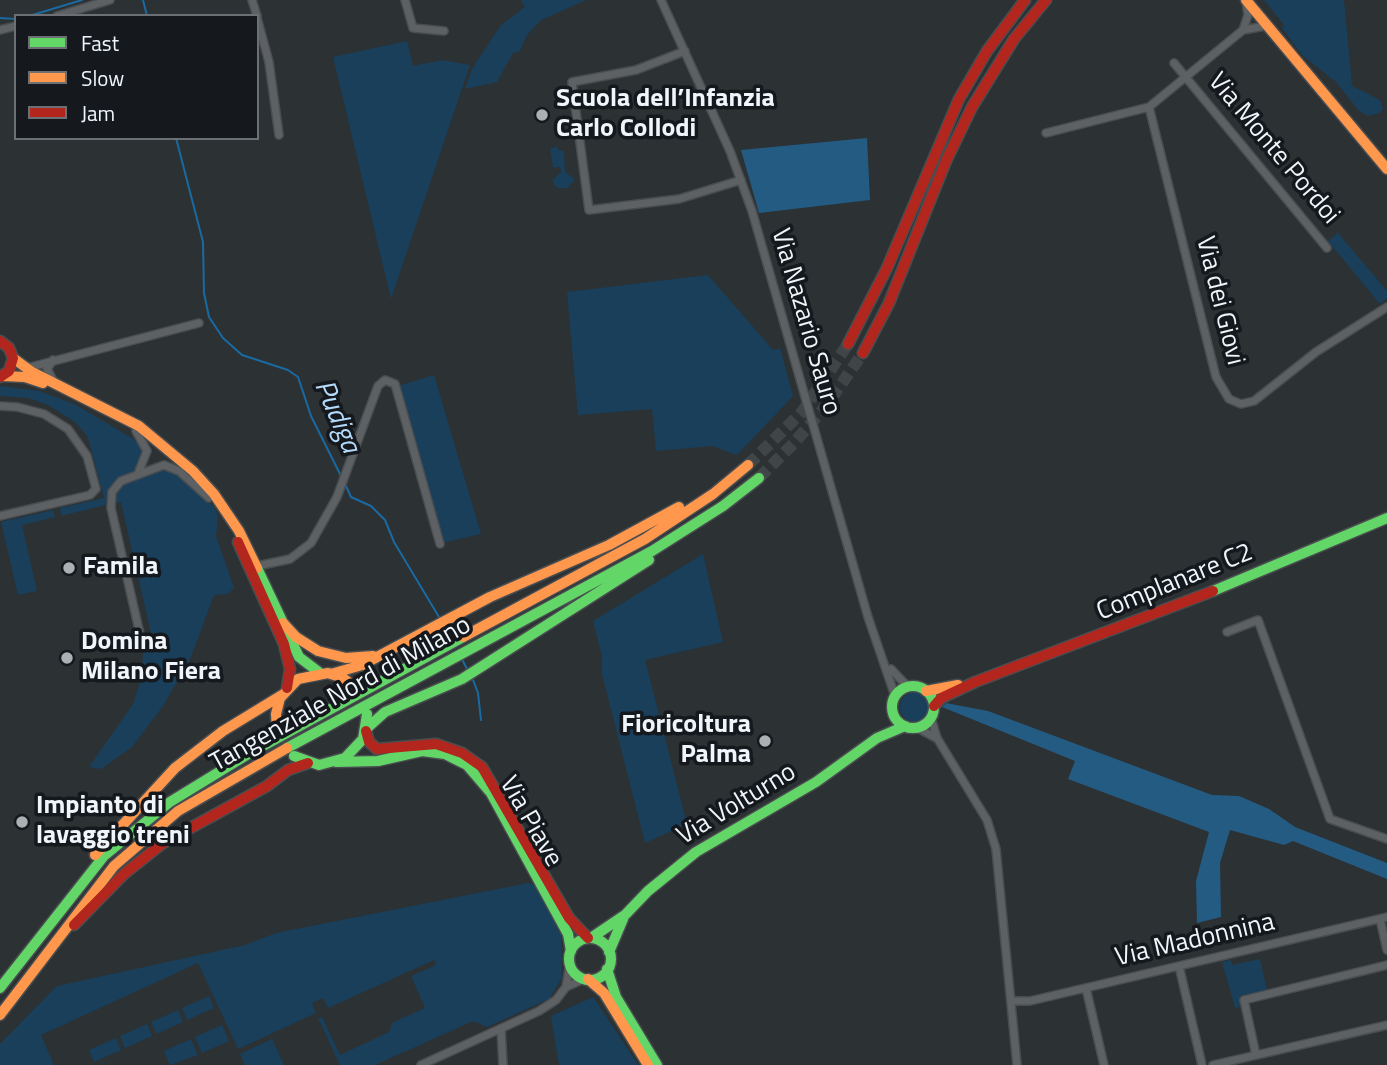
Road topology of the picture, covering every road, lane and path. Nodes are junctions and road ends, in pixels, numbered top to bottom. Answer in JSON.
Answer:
{"nodes":[{"id":1,"x":110,"y":0,"type":"edge"},
{"id":2,"x":405,"y":0,"type":"edge"},
{"id":3,"x":661,"y":0,"type":"edge"},
{"id":4,"x":1025,"y":0,"type":"edge"},
{"id":5,"x":1045,"y":0,"type":"edge"},
{"id":6,"x":1246,"y":0,"type":"edge"},
{"id":7,"x":64,"y":14,"type":"edge"},
{"id":8,"x":259,"y":24,"type":"edge"},
{"id":9,"x":1265,"y":26,"type":"junction"},
{"id":10,"x":1243,"y":30,"type":"junction"},
{"id":11,"x":444,"y":31,"type":"dead end"},
{"id":12,"x":685,"y":51,"type":"junction"},
{"id":13,"x":1293,"y":56,"type":"junction"},
{"id":14,"x":1174,"y":63,"type":"dead end"},
{"id":15,"x":1185,"y":77,"type":"junction"},
{"id":16,"x":1149,"y":107,"type":"junction"},
{"id":17,"x":1046,"y":133,"type":"dead end"},
{"id":18,"x":279,"y":135,"type":"dead end"},
{"id":19,"x":1387,"y":169,"type":"edge"},
{"id":20,"x":741,"y":180,"type":"junction"},
{"id":21,"x":1327,"y":248,"type":"dead end"},
{"id":22,"x":1387,"y":307,"type":"edge"},
{"id":23,"x":199,"y":323,"type":"dead end"},
{"id":24,"x":2,"y":339,"type":"edge"},
{"id":25,"x":848,"y":344,"type":"tunnel mouth"},
{"id":26,"x":863,"y":353,"type":"tunnel mouth"},
{"id":27,"x":13,"y":358,"type":"junction"},
{"id":28,"x":54,"y":360,"type":"junction"},
{"id":29,"x":25,"y":368,"type":"junction"},
{"id":30,"x":1,"y":377,"type":"edge"},
{"id":31,"x":55,"y":382,"type":"junction"},
{"id":32,"x":0,"y":406,"type":"edge"},
{"id":33,"x":136,"y":432,"type":"junction"},
{"id":34,"x":136,"y":474,"type":"junction"},
{"id":35,"x":209,"y":498,"type":"junction"},
{"id":36,"x":0,"y":516,"type":"edge"},
{"id":37,"x":1387,"y":518,"type":"edge"},
{"id":38,"x":440,"y":544,"type":"dead end"},
{"id":39,"x":257,"y":566,"type":"junction"},
{"id":40,"x":283,"y":623,"type":"junction"},
{"id":41,"x":1227,"y":632,"type":"dead end"},
{"id":42,"x":140,"y":634,"type":"dead end"},
{"id":43,"x":384,"y":654,"type":"junction"},
{"id":44,"x":886,"y":663,"type":"junction"},
{"id":45,"x":326,"y":673,"type":"junction"},
{"id":46,"x":975,"y":682,"type":"junction"},
{"id":47,"x":908,"y":687,"type":"junction"},
{"id":48,"x":355,"y":688,"type":"dead end"},
{"id":49,"x":926,"y":691,"type":"junction"},
{"id":50,"x":284,"y":692,"type":"junction"},
{"id":51,"x":895,"y":696,"type":"junction"},
{"id":52,"x":934,"y":706,"type":"junction"},
{"id":53,"x":893,"y":712,"type":"junction"},
{"id":54,"x":367,"y":713,"type":"dead end"},
{"id":55,"x":931,"y":718,"type":"junction"},
{"id":56,"x":905,"y":726,"type":"junction"},
{"id":57,"x":916,"y":727,"type":"junction"},
{"id":58,"x":277,"y":730,"type":"dead end"},
{"id":59,"x":366,"y":730,"type":"junction"},
{"id":60,"x":877,"y":738,"type":"junction"},
{"id":61,"x":937,"y":738,"type":"junction"},
{"id":62,"x":294,"y":755,"type":"dead end"},
{"id":63,"x":336,"y":762,"type":"junction"},
{"id":64,"x":308,"y":763,"type":"junction"},
{"id":65,"x":1387,"y":839,"type":"edge"},
{"id":66,"x":67,"y":900,"type":"junction"},
{"id":67,"x":625,"y":915,"type":"junction"},
{"id":68,"x":1383,"y":918,"type":"edge"},
{"id":69,"x":590,"y":938,"type":"junction"},
{"id":70,"x":49,"y":950,"type":"junction"},
{"id":71,"x":1387,"y":950,"type":"edge"},
{"id":72,"x":571,"y":951,"type":"junction"},
{"id":73,"x":609,"y":952,"type":"junction"},
{"id":74,"x":570,"y":963,"type":"junction"},
{"id":75,"x":1387,"y":965,"type":"edge"},
{"id":76,"x":1179,"y":966,"type":"junction"},
{"id":77,"x":607,"y":969,"type":"junction"},
{"id":78,"x":586,"y":979,"type":"junction"},
{"id":79,"x":566,"y":987,"type":"junction"},
{"id":80,"x":0,"y":988,"type":"edge"},
{"id":81,"x":1086,"y":988,"type":"junction"},
{"id":82,"x":1012,"y":1002,"type":"junction"},
{"id":83,"x":0,"y":1015,"type":"edge"},
{"id":84,"x":1387,"y":1025,"type":"edge"},
{"id":85,"x":500,"y":1029,"type":"junction"},
{"id":86,"x":1256,"y":1055,"type":"junction"},
{"id":87,"x":421,"y":1065,"type":"edge"},
{"id":88,"x":503,"y":1065,"type":"edge"},
{"id":89,"x":648,"y":1065,"type":"edge"},
{"id":90,"x":657,"y":1065,"type":"edge"},
{"id":91,"x":1017,"y":1065,"type":"edge"},
{"id":92,"x":1104,"y":1065,"type":"edge"},
{"id":93,"x":1202,"y":1065,"type":"edge"},
{"id":94,"x":1213,"y":1065,"type":"edge"}],
"edges":[{"from":1,"to":7,"type":"street"},
{"from":2,"to":11,"type":"street"},
{"from":3,"to":12,"type":"street","name":"Via Nazario Sauro"},
{"from":4,"to":25,"type":"main road"},
{"from":5,"to":26,"type":"main road"},
{"from":6,"to":9,"type":"main road"},
{"from":6,"to":10,"type":"street"},
{"from":6,"to":13,"type":"main road"},
{"from":8,"to":18,"type":"street"},
{"from":9,"to":10,"type":"street"},
{"from":9,"to":13,"type":"main road"},
{"from":10,"to":15,"type":"street"},
{"from":12,"to":20,"type":"street","name":"Via Nazario Sauro"},
{"from":12,"to":20,"type":"street"},
{"from":13,"to":19,"type":"main road"},
{"from":14,"to":15,"type":"street","name":"Via Monte Pordoi"},
{"from":15,"to":16,"type":"street"},
{"from":15,"to":21,"type":"street","name":"Via Monte Pordoi"},
{"from":16,"to":17,"type":"street"},
{"from":16,"to":22,"type":"street","name":"Via dei Giovi"},
{"from":20,"to":44,"type":"street","name":"Via Nazario Sauro"},
{"from":23,"to":28,"type":"street"},
{"from":24,"to":27,"type":"main road"},
{"from":27,"to":29,"type":"main road"},
{"from":27,"to":30,"type":"main road"},
{"from":28,"to":29,"type":"street"},
{"from":28,"to":31,"type":"street"},
{"from":29,"to":31,"type":"main road"},
{"from":30,"to":33,"type":"main road"},
{"from":31,"to":39,"type":"main road"},
{"from":32,"to":36,"type":"street"},
{"from":33,"to":34,"type":"street"},
{"from":33,"to":35,"type":"main road"},
{"from":34,"to":35,"type":"street"},
{"from":34,"to":42,"type":"street"},
{"from":35,"to":50,"type":"main road"},
{"from":37,"to":46,"type":"main road","name":"Complanare C2"},
{"from":38,"to":39,"type":"street"},
{"from":39,"to":40,"type":"main road"},
{"from":40,"to":43,"type":"main road"},
{"from":40,"to":45,"type":"main road"},
{"from":41,"to":65,"type":"street"},
{"from":43,"to":45,"type":"main road"},
{"from":43,"to":66,"type":"main road","name":"Tangenziale Nord di Milano"},
{"from":44,"to":47,"type":"street","name":"Via Nazario Sauro"},
{"from":44,"to":51,"type":"street","name":"Via Nazario Sauro"},
{"from":45,"to":48,"type":"main road"},
{"from":45,"to":50,"type":"main road"},
{"from":46,"to":49,"type":"main road","name":"Complanare C2"},
{"from":46,"to":52,"type":"main road","name":"Complanare C2"},
{"from":47,"to":49,"type":"main road"},
{"from":47,"to":51,"type":"main road"},
{"from":49,"to":52,"type":"main road"},
{"from":50,"to":58,"type":"main road"},
{"from":50,"to":66,"type":"main road"},
{"from":51,"to":53,"type":"main road"},
{"from":52,"to":55,"type":"main road"},
{"from":53,"to":56,"type":"main road"},
{"from":53,"to":60,"type":"main road","name":"Via Volturno"},
{"from":54,"to":59,"type":"main road"},
{"from":55,"to":57,"type":"main road"},
{"from":55,"to":61,"type":"street"},
{"from":56,"to":57,"type":"main road"},
{"from":56,"to":60,"type":"main road","name":"Via Volturno"},
{"from":57,"to":61,"type":"street"},
{"from":59,"to":63,"type":"main road"},
{"from":59,"to":69,"type":"main road","name":"Via Piave"},
{"from":59,"to":70,"type":"main road","name":"Tangenziale Nord di Milano"},
{"from":60,"to":67,"type":"main road","name":"Via Volturno"},
{"from":61,"to":82,"type":"street"},
{"from":62,"to":64,"type":"main road"},
{"from":63,"to":64,"type":"main road","name":"Via Piave"},
{"from":63,"to":72,"type":"main road","name":"Via Piave"},
{"from":64,"to":70,"type":"main road"},
{"from":66,"to":80,"type":"main road","name":"Tangenziale Nord di Milano"},
{"from":67,"to":69,"type":"main road","name":"Via Volturno"},
{"from":67,"to":73,"type":"main road","name":"Via Volturno"},
{"from":68,"to":71,"type":"street"},
{"from":68,"to":76,"type":"street","name":"Via Madonnina"},
{"from":69,"to":72,"type":"main road"},
{"from":69,"to":73,"type":"main road"},
{"from":70,"to":83,"type":"main road","name":"Tangenziale Nord di Milano"},
{"from":72,"to":74,"type":"main road"},
{"from":73,"to":77,"type":"main road"},
{"from":74,"to":78,"type":"main road"},
{"from":74,"to":79,"type":"street"},
{"from":75,"to":86,"type":"street"},
{"from":76,"to":81,"type":"street","name":"Via Madonnina"},
{"from":76,"to":93,"type":"street"},
{"from":77,"to":78,"type":"main road"},
{"from":77,"to":90,"type":"main road"},
{"from":78,"to":79,"type":"street"},
{"from":78,"to":89,"type":"main road"},
{"from":79,"to":85,"type":"street"},
{"from":81,"to":82,"type":"street","name":"Via Madonnina"},
{"from":81,"to":92,"type":"street"},
{"from":82,"to":91,"type":"street"},
{"from":84,"to":86,"type":"street"},
{"from":85,"to":87,"type":"street"},
{"from":85,"to":88,"type":"street"},
{"from":86,"to":94,"type":"street"}]}
